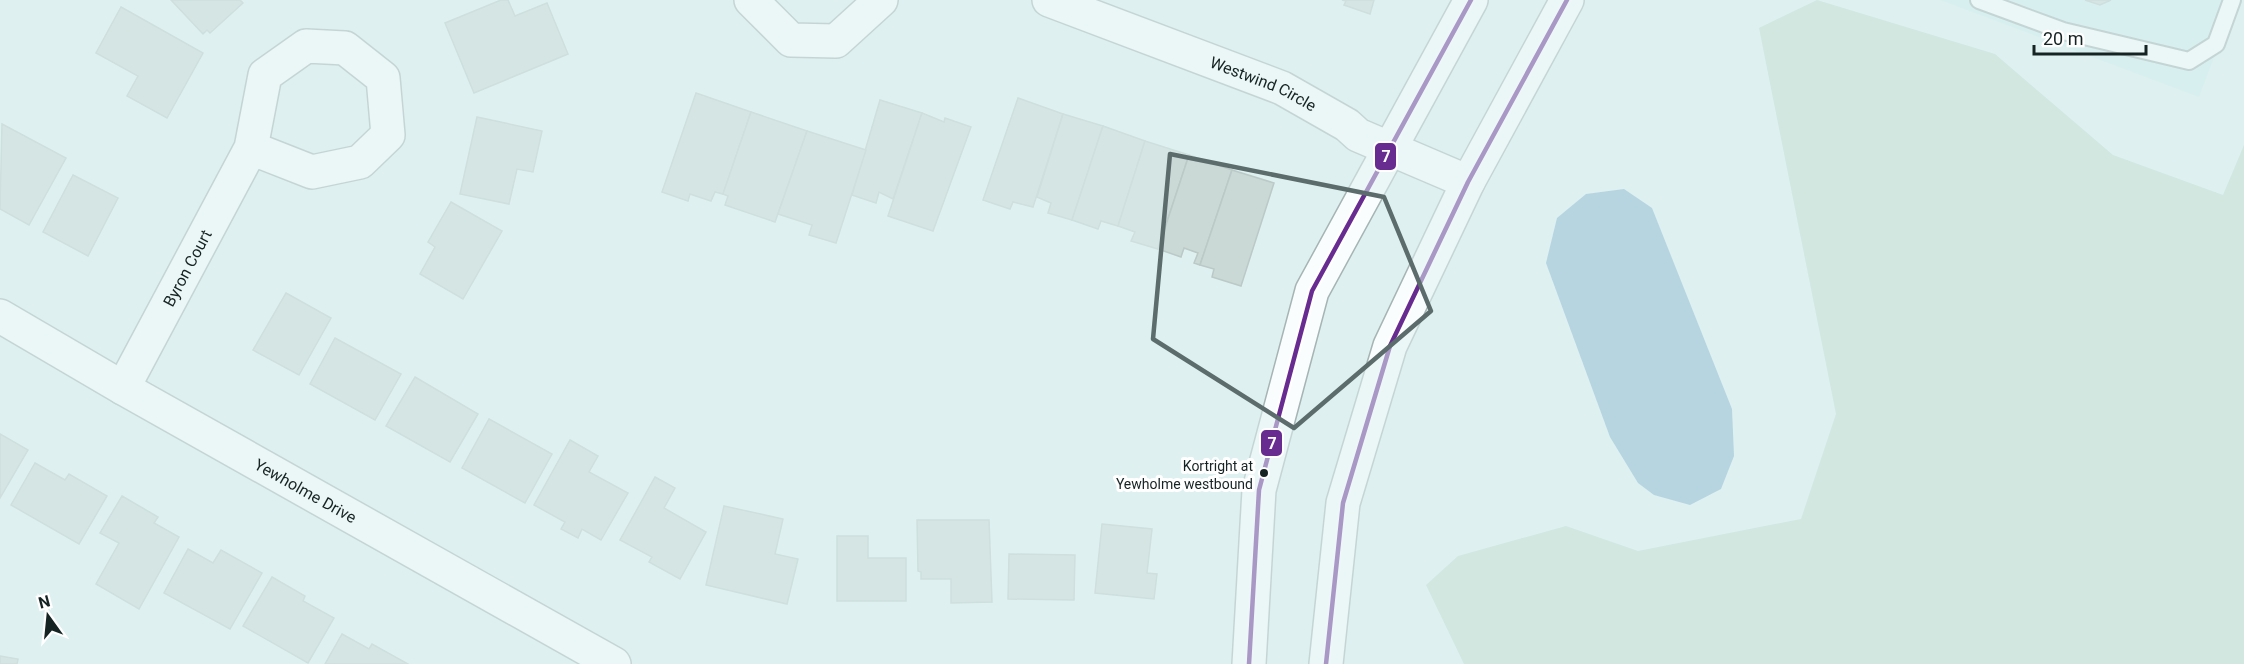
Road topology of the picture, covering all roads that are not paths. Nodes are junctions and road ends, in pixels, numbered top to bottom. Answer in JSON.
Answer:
{"nodes":[{"id":1,"x":752,"y":0,"type":"edge"},
{"id":2,"x":881,"y":0,"type":"edge"},
{"id":3,"x":1048,"y":0,"type":"edge"},
{"id":4,"x":1471,"y":0,"type":"edge"},
{"id":5,"x":1568,"y":0,"type":"edge"},
{"id":6,"x":1978,"y":0,"type":"edge"},
{"id":7,"x":2232,"y":0,"type":"edge"},
{"id":8,"x":251,"y":148,"type":"junction"},
{"id":9,"x":1391,"y":150,"type":"junction"},
{"id":10,"x":1468,"y":182,"type":"junction"},
{"id":11,"x":0,"y":315,"type":"edge"},
{"id":12,"x":123,"y":388,"type":"junction"},
{"id":13,"x":614,"y":664,"type":"edge"},
{"id":14,"x":1249,"y":664,"type":"edge"},
{"id":15,"x":1326,"y":664,"type":"edge"}],
"edges":[{"from":1,"to":2,"type":"street"},
{"from":3,"to":9,"type":"street","name":"Westwind Circle"},
{"from":4,"to":9,"type":"street"},
{"from":5,"to":10,"type":"street"},
{"from":6,"to":7,"type":"lane"},
{"from":8,"to":8,"type":"street","name":"Byron Court"},
{"from":8,"to":12,"type":"street","name":"Byron Court"},
{"from":9,"to":10,"type":"street","name":"Westwind Circle"},
{"from":9,"to":14,"type":"street"},
{"from":10,"to":15,"type":"street"},
{"from":11,"to":12,"type":"street","name":"Yewholme Drive"},
{"from":12,"to":13,"type":"street","name":"Yewholme Drive"}]}
